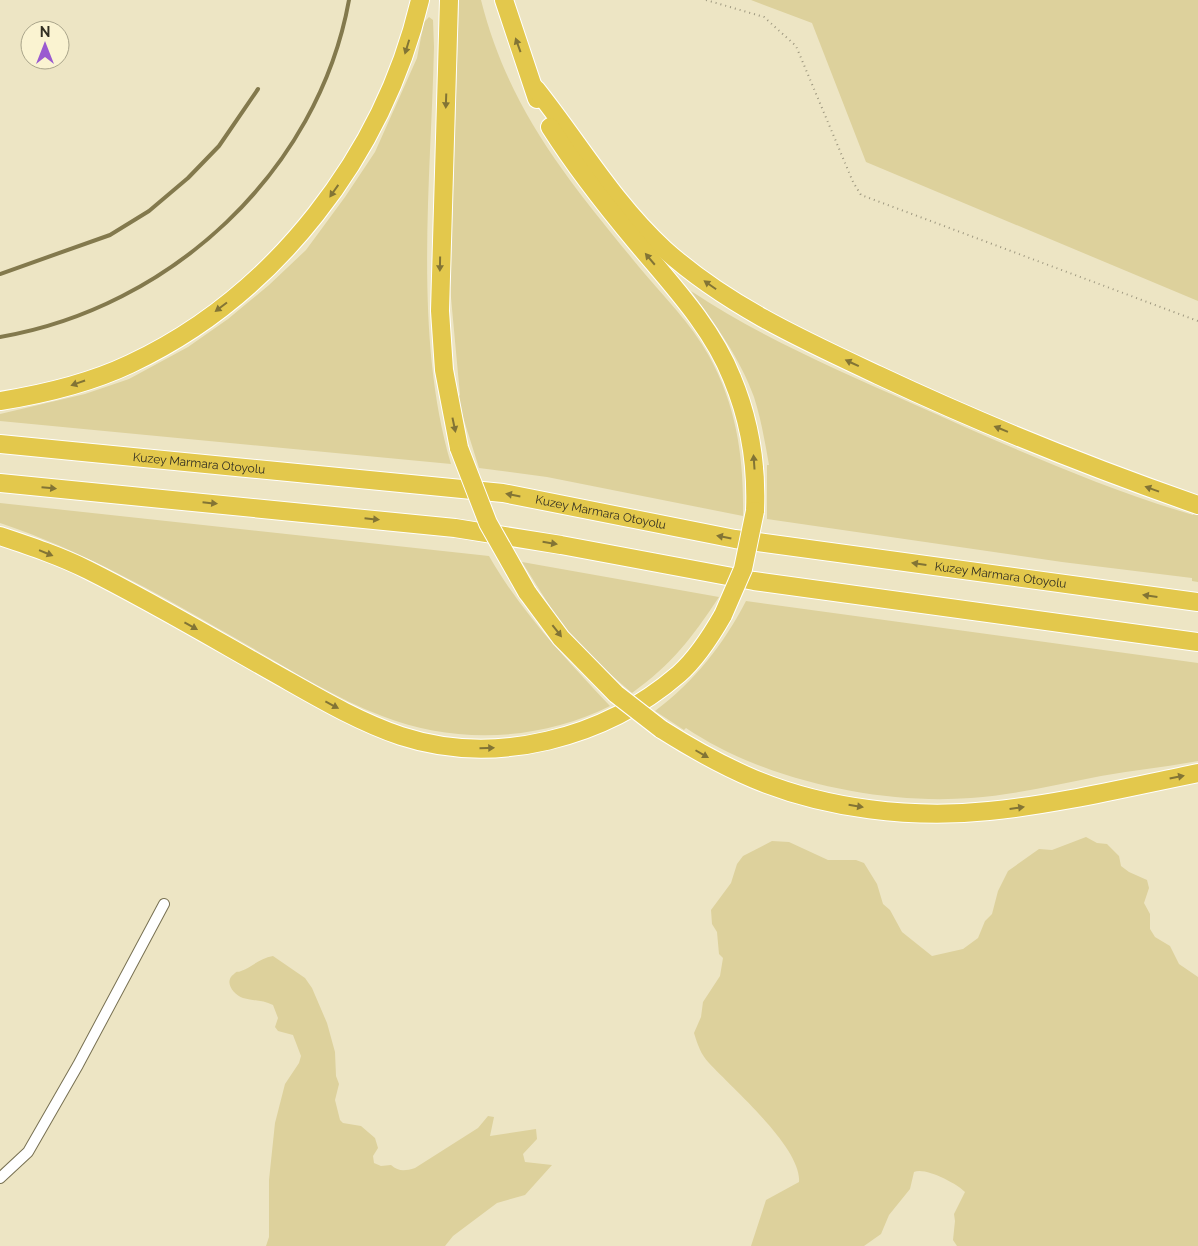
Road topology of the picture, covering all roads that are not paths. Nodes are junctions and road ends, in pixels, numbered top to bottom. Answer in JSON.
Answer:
{"nodes":[{"id":1,"x":420,"y":0,"type":"edge"},
{"id":2,"x":449,"y":0,"type":"edge"},
{"id":3,"x":504,"y":0,"type":"edge"},
{"id":4,"x":536,"y":89,"type":"junction"},
{"id":5,"x":0,"y":401,"type":"edge"},
{"id":6,"x":0,"y":444,"type":"edge"},
{"id":7,"x":0,"y":483,"type":"edge"},
{"id":8,"x":1198,"y":505,"type":"edge"},
{"id":9,"x":0,"y":536,"type":"edge"},
{"id":10,"x":1198,"y":602,"type":"edge"},
{"id":11,"x":1198,"y":642,"type":"edge"},
{"id":12,"x":1198,"y":773,"type":"edge"},
{"id":13,"x":164,"y":904,"type":"dead end"},
{"id":14,"x":0,"y":1178,"type":"edge"}],
"edges":[{"from":1,"to":5,"type":"highway","one_way":true},
{"from":2,"to":12,"type":"highway","one_way":true,"bridge":true},
{"from":4,"to":3,"type":"highway","one_way":true},
{"from":8,"to":4,"type":"highway","one_way":true},
{"from":9,"to":4,"type":"highway","one_way":true,"bridge":true},
{"from":10,"to":6,"type":"highway","name":"Kuzey Marmara Otoyolu","one_way":true},
{"from":7,"to":11,"type":"highway","one_way":true},
{"from":13,"to":14,"type":"street"}]}
